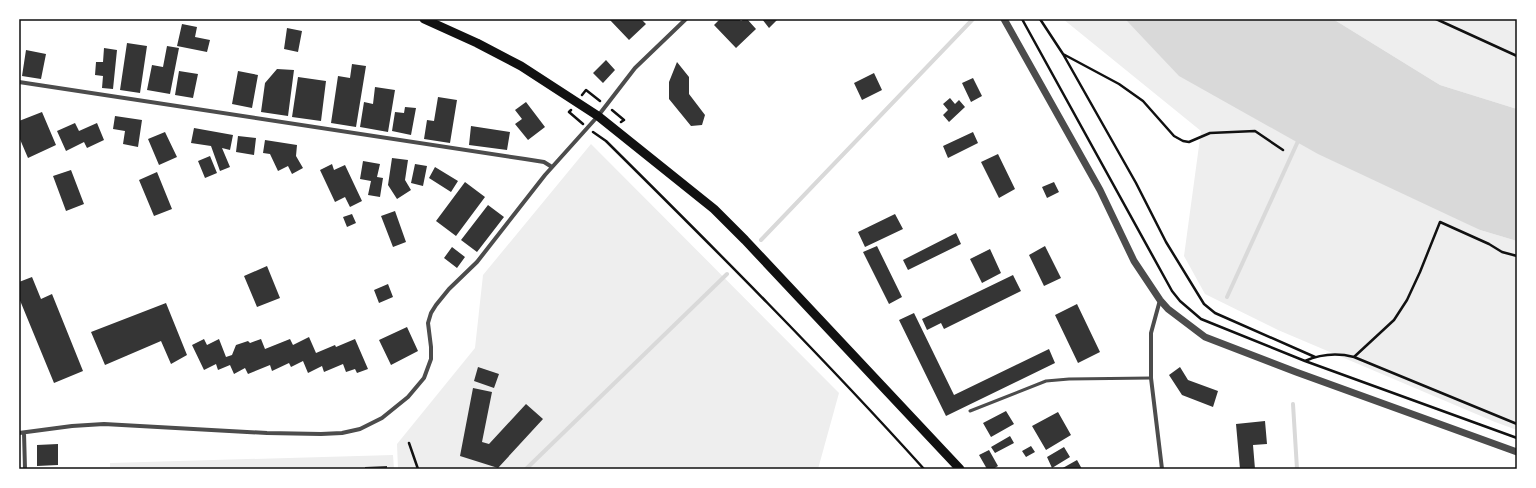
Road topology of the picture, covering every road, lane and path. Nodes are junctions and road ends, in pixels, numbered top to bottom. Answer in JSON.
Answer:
{"nodes":[{"id":1,"x":424,"y":19,"type":"edge"},
{"id":2,"x":686,"y":19,"type":"edge"},
{"id":3,"x":1004,"y":19,"type":"edge"},
{"id":4,"x":1022,"y":19,"type":"edge"},
{"id":5,"x":1040,"y":19,"type":"edge"},
{"id":6,"x":1436,"y":19,"type":"edge"},
{"id":7,"x":1063,"y":54,"type":"junction"},
{"id":8,"x":1517,"y":56,"type":"edge"},
{"id":9,"x":19,"y":82,"type":"edge"},
{"id":10,"x":598,"y":116,"type":"junction"},
{"id":11,"x":587,"y":128,"type":"junction"},
{"id":12,"x":1283,"y":150,"type":"dead end"},
{"id":13,"x":552,"y":167,"type":"junction"},
{"id":14,"x":1517,"y":256,"type":"edge"},
{"id":15,"x":1160,"y":300,"type":"junction"},
{"id":16,"x":1354,"y":357,"type":"junction"},
{"id":17,"x":1151,"y":378,"type":"junction"},
{"id":18,"x":970,"y":411,"type":"dead end"},
{"id":19,"x":1517,"y":424,"type":"edge"},
{"id":20,"x":21,"y":433,"type":"edge"},
{"id":21,"x":1517,"y":438,"type":"edge"},
{"id":22,"x":409,"y":443,"type":"dead end"},
{"id":23,"x":1517,"y":452,"type":"edge"},
{"id":24,"x":24,"y":469,"type":"edge"},
{"id":25,"x":418,"y":469,"type":"edge"},
{"id":26,"x":924,"y":469,"type":"edge"},
{"id":27,"x":960,"y":469,"type":"edge"},
{"id":28,"x":1162,"y":469,"type":"edge"}],
"edges":[{"from":1,"to":10,"type":"main road"},
{"from":2,"to":10,"type":"street"},
{"from":3,"to":15,"type":"street"},
{"from":4,"to":21,"type":"path"},
{"from":5,"to":7,"type":"path"},
{"from":6,"to":8,"type":"path"},
{"from":7,"to":12,"type":"path"},
{"from":7,"to":16,"type":"path"},
{"from":9,"to":13,"type":"street"},
{"from":10,"to":11,"type":"street"},
{"from":10,"to":27,"type":"main road"},
{"from":11,"to":13,"type":"street"},
{"from":11,"to":26,"type":"path"},
{"from":13,"to":20,"type":"street"},
{"from":14,"to":16,"type":"path"},
{"from":15,"to":17,"type":"street"},
{"from":15,"to":23,"type":"street"},
{"from":16,"to":19,"type":"path"},
{"from":17,"to":18,"type":"lane"},
{"from":17,"to":28,"type":"street"},
{"from":20,"to":24,"type":"street"},
{"from":22,"to":25,"type":"path"}]}
